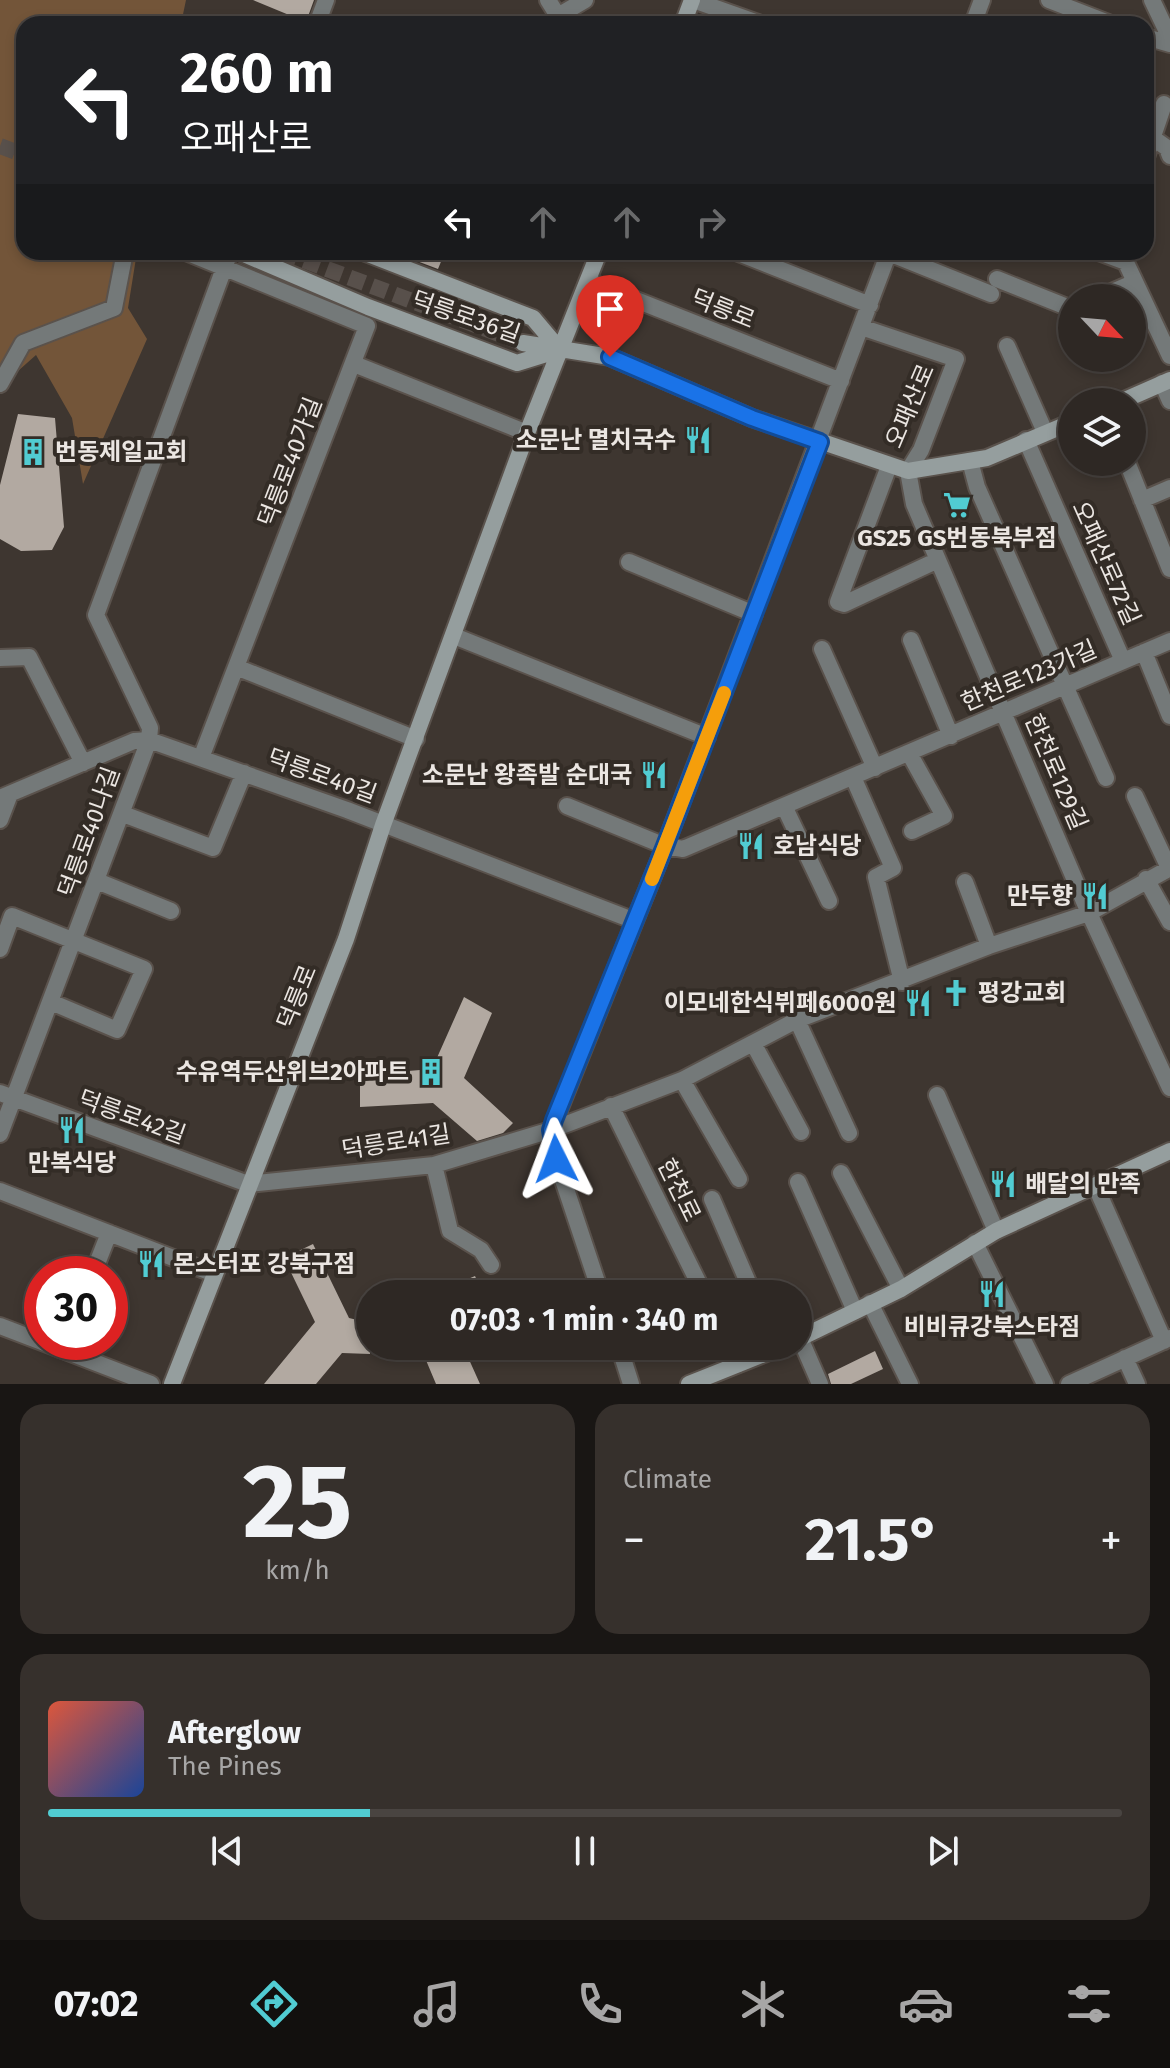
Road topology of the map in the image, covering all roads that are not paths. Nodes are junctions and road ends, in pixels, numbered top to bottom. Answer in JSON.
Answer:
{"nodes":[{"id":1,"x":585,"y":0,"type":"edge"},
{"id":2,"x":693,"y":0,"type":"edge"},
{"id":3,"x":1049,"y":0,"type":"edge"},
{"id":4,"x":1152,"y":0,"type":"edge"},
{"id":5,"x":565,"y":16,"type":"edge"},
{"id":6,"x":738,"y":16,"type":"edge"},
{"id":7,"x":1090,"y":16,"type":"edge"},
{"id":8,"x":1170,"y":38,"type":"edge"},
{"id":9,"x":1167,"y":104,"type":"edge"},
{"id":10,"x":1154,"y":136,"type":"edge"},
{"id":11,"x":1154,"y":139,"type":"edge"},
{"id":12,"x":1170,"y":156,"type":"edge"},
{"id":13,"x":123,"y":260,"type":"edge"},
{"id":14,"x":228,"y":260,"type":"edge"},
{"id":15,"x":230,"y":260,"type":"edge"},
{"id":16,"x":258,"y":260,"type":"edge"},
{"id":17,"x":384,"y":260,"type":"edge"},
{"id":18,"x":596,"y":260,"type":"edge"},
{"id":19,"x":756,"y":260,"type":"edge"},
{"id":20,"x":886,"y":260,"type":"edge"},
{"id":21,"x":914,"y":260,"type":"edge"},
{"id":22,"x":1124,"y":260,"type":"edge"},
{"id":23,"x":588,"y":281,"type":"junction"},
{"id":24,"x":1135,"y":282,"type":"junction"},
{"id":25,"x":1130,"y":284,"type":"edge"},
{"id":26,"x":870,"y":305,"type":"junction"},
{"id":27,"x":1058,"y":305,"type":"edge"},
{"id":28,"x":861,"y":327,"type":"junction"},
{"id":29,"x":523,"y":343,"type":"tunnel mouth"},
{"id":30,"x":1007,"y":346,"type":"dead end"},
{"id":31,"x":560,"y":350,"type":"junction"},
{"id":32,"x":1170,"y":356,"type":"edge"},
{"id":33,"x":354,"y":364,"type":"junction"},
{"id":34,"x":841,"y":381,"type":"junction"},
{"id":35,"x":1166,"y":382,"type":"edge"},
{"id":36,"x":0,"y":384,"type":"edge"},
{"id":37,"x":1146,"y":391,"type":"edge"},
{"id":38,"x":1170,"y":401,"type":"edge"},
{"id":39,"x":1058,"y":427,"type":"edge"},
{"id":40,"x":1045,"y":432,"type":"junction"},
{"id":41,"x":527,"y":433,"type":"junction"},
{"id":42,"x":1026,"y":440,"type":"junction"},
{"id":43,"x":820,"y":442,"type":"junction"},
{"id":44,"x":970,"y":461,"type":"junction"},
{"id":45,"x":889,"y":466,"type":"junction"},
{"id":46,"x":908,"y":471,"type":"junction"},
{"id":47,"x":1133,"y":476,"type":"edge"},
{"id":48,"x":1170,"y":488,"type":"edge"},
{"id":49,"x":1142,"y":500,"type":"junction"},
{"id":50,"x":938,"y":560,"type":"junction"},
{"id":51,"x":629,"y":562,"type":"dead end"},
{"id":52,"x":1170,"y":569,"type":"edge"},
{"id":53,"x":754,"y":614,"type":"junction"},
{"id":54,"x":454,"y":636,"type":"junction"},
{"id":55,"x":911,"y":640,"type":"dead end"},
{"id":56,"x":1170,"y":641,"type":"edge"},
{"id":57,"x":822,"y":649,"type":"dead end"},
{"id":58,"x":1144,"y":652,"type":"junction"},
{"id":59,"x":0,"y":658,"type":"edge"},
{"id":60,"x":1123,"y":661,"type":"junction"},
{"id":61,"x":236,"y":667,"type":"junction"},
{"id":62,"x":1065,"y":687,"type":"junction"},
{"id":63,"x":1005,"y":713,"type":"junction"},
{"id":64,"x":1170,"y":716,"type":"edge"},
{"id":65,"x":951,"y":736,"type":"junction"},
{"id":66,"x":707,"y":737,"type":"junction"},
{"id":67,"x":416,"y":739,"type":"junction"},
{"id":68,"x":149,"y":740,"type":"junction"},
{"id":69,"x":909,"y":753,"type":"junction"},
{"id":70,"x":201,"y":758,"type":"junction"},
{"id":71,"x":83,"y":763,"type":"junction"},
{"id":72,"x":875,"y":768,"type":"junction"},
{"id":73,"x":244,"y":773,"type":"junction"},
{"id":74,"x":853,"y":777,"type":"junction"},
{"id":75,"x":1106,"y":778,"type":"dead end"},
{"id":76,"x":5,"y":796,"type":"edge"},
{"id":77,"x":1135,"y":796,"type":"dead end"},
{"id":78,"x":567,"y":806,"type":"dead end"},
{"id":79,"x":784,"y":806,"type":"junction"},
{"id":80,"x":123,"y":814,"type":"junction"},
{"id":81,"x":0,"y":820,"type":"edge"},
{"id":82,"x":383,"y":825,"type":"junction"},
{"id":83,"x":912,"y":831,"type":"dead end"},
{"id":84,"x":665,"y":846,"type":"junction"},
{"id":85,"x":1170,"y":868,"type":"edge"},
{"id":86,"x":1146,"y":879,"type":"junction"},
{"id":87,"x":97,"y":881,"type":"junction"},
{"id":88,"x":965,"y":882,"type":"dead end"},
{"id":89,"x":829,"y":901,"type":"dead end"},
{"id":90,"x":171,"y":911,"type":"dead end"},
{"id":91,"x":1089,"y":913,"type":"junction"},
{"id":92,"x":635,"y":921,"type":"junction"},
{"id":93,"x":1170,"y":922,"type":"edge"},
{"id":94,"x":74,"y":941,"type":"junction"},
{"id":95,"x":989,"y":946,"type":"junction"},
{"id":96,"x":0,"y":949,"type":"edge"},
{"id":97,"x":902,"y":982,"type":"junction"},
{"id":98,"x":51,"y":1002,"type":"junction"},
{"id":99,"x":797,"y":1020,"type":"junction"},
{"id":100,"x":753,"y":1043,"type":"junction"},
{"id":101,"x":682,"y":1080,"type":"junction"},
{"id":102,"x":1170,"y":1088,"type":"edge"},
{"id":103,"x":937,"y":1095,"type":"dead end"},
{"id":104,"x":7,"y":1096,"type":"edge"},
{"id":105,"x":611,"y":1106,"type":"junction"},
{"id":106,"x":551,"y":1130,"type":"junction"},
{"id":107,"x":801,"y":1132,"type":"dead end"},
{"id":108,"x":849,"y":1133,"type":"dead end"},
{"id":109,"x":0,"y":1134,"type":"edge"},
{"id":110,"x":1170,"y":1151,"type":"edge"},
{"id":111,"x":434,"y":1165,"type":"junction"},
{"id":112,"x":841,"y":1173,"type":"dead end"},
{"id":113,"x":739,"y":1179,"type":"dead end"},
{"id":114,"x":798,"y":1182,"type":"dead end"},
{"id":115,"x":248,"y":1184,"type":"junction"},
{"id":116,"x":1096,"y":1187,"type":"junction"},
{"id":117,"x":0,"y":1191,"type":"edge"},
{"id":118,"x":712,"y":1199,"type":"dead end"},
{"id":119,"x":996,"y":1231,"type":"junction"},
{"id":120,"x":109,"y":1233,"type":"junction"},
{"id":121,"x":975,"y":1243,"type":"junction"},
{"id":122,"x":100,"y":1256,"type":"edge"},
{"id":123,"x":491,"y":1265,"type":"dead end"},
{"id":124,"x":212,"y":1273,"type":"junction"},
{"id":125,"x":596,"y":1280,"type":"edge"},
{"id":126,"x":697,"y":1280,"type":"edge"},
{"id":127,"x":747,"y":1280,"type":"edge"},
{"id":128,"x":901,"y":1289,"type":"junction"},
{"id":129,"x":863,"y":1307,"type":"junction"},
{"id":130,"x":0,"y":1326,"type":"edge"},
{"id":131,"x":812,"y":1332,"type":"edge"},
{"id":132,"x":24,"y":1335,"type":"edge"},
{"id":133,"x":1167,"y":1339,"type":"edge"},
{"id":134,"x":1125,"y":1358,"type":"junction"},
{"id":135,"x":96,"y":1360,"type":"edge"},
{"id":136,"x":623,"y":1360,"type":"edge"},
{"id":137,"x":736,"y":1360,"type":"edge"},
{"id":138,"x":748,"y":1360,"type":"edge"},
{"id":139,"x":809,"y":1360,"type":"edge"},
{"id":140,"x":738,"y":1364,"type":"junction"},
{"id":141,"x":721,"y":1378,"type":"edge"},
{"id":142,"x":151,"y":1384,"type":"edge"},
{"id":143,"x":172,"y":1384,"type":"edge"},
{"id":144,"x":631,"y":1384,"type":"edge"},
{"id":145,"x":689,"y":1384,"type":"edge"},
{"id":146,"x":820,"y":1384,"type":"edge"},
{"id":147,"x":910,"y":1384,"type":"edge"},
{"id":148,"x":1045,"y":1384,"type":"edge"},
{"id":149,"x":1069,"y":1384,"type":"edge"},
{"id":150,"x":1137,"y":1384,"type":"edge"}],
"edges":[{"from":1,"to":5,"type":"street"},
{"from":2,"to":6,"type":"street"},
{"from":3,"to":7,"type":"street"},
{"from":4,"to":8,"type":"street"},
{"from":9,"to":10,"type":"street"},
{"from":11,"to":12,"type":"street"},
{"from":13,"to":36,"type":"street"},
{"from":14,"to":68,"type":"street"},
{"from":15,"to":33,"type":"street","name":"덕릉로40가길"},
{"from":16,"to":31,"type":"main road","name":"덕릉로36길"},
{"from":17,"to":31,"type":"main road","name":"덕릉로36길"},
{"from":18,"to":23,"type":"main road","name":"덕릉로"},
{"from":19,"to":26,"type":"street"},
{"from":20,"to":26,"type":"street"},
{"from":21,"to":27,"type":"street"},
{"from":22,"to":24,"type":"street"},
{"from":23,"to":31,"type":"main road","name":"덕릉로"},
{"from":23,"to":34,"type":"street","name":"덕릉로"},
{"from":24,"to":25,"type":"street"},
{"from":24,"to":32,"type":"street"},
{"from":26,"to":28,"type":"street"},
{"from":28,"to":34,"type":"street"},
{"from":28,"to":46,"type":"street","name":"오패산로"},
{"from":29,"to":31,"type":"main road","name":"오패산로"},
{"from":30,"to":40,"type":"street"},
{"from":31,"to":41,"type":"main road","name":"덕릉로"},
{"from":31,"to":43,"type":"main road","name":"오패산로"},
{"from":33,"to":41,"type":"street"},
{"from":33,"to":61,"type":"street","name":"덕릉로40가길"},
{"from":34,"to":43,"type":"street"},
{"from":35,"to":37,"type":"main road"},
{"from":35,"to":38,"type":"street"},
{"from":39,"to":40,"type":"main road","name":"오패산로"},
{"from":40,"to":42,"type":"main road","name":"오패산로"},
{"from":41,"to":54,"type":"main road","name":"덕릉로"},
{"from":42,"to":44,"type":"main road","name":"오패산로"},
{"from":42,"to":60,"type":"street","name":"오패산로72길"},
{"from":43,"to":45,"type":"main road","name":"오패산로"},
{"from":43,"to":53,"type":"street"},
{"from":44,"to":46,"type":"main road","name":"오패산로"},
{"from":44,"to":62,"type":"street"},
{"from":45,"to":46,"type":"main road","name":"오패산로"},
{"from":45,"to":50,"type":"street","name":"오패산로"},
{"from":46,"to":50,"type":"street","name":"한천로129길"},
{"from":47,"to":49,"type":"street"},
{"from":48,"to":49,"type":"street"},
{"from":49,"to":52,"type":"street"},
{"from":50,"to":63,"type":"street","name":"한천로129길"},
{"from":51,"to":53,"type":"street"},
{"from":53,"to":66,"type":"street"},
{"from":54,"to":66,"type":"street"},
{"from":54,"to":67,"type":"main road","name":"덕릉로"},
{"from":55,"to":65,"type":"street","name":"한천로123가길"},
{"from":56,"to":58,"type":"street","name":"한천로123가길"},
{"from":57,"to":72,"type":"street"},
{"from":58,"to":60,"type":"street","name":"한천로123가길"},
{"from":58,"to":64,"type":"street","name":"오패산로72길"},
{"from":59,"to":71,"type":"street"},
{"from":60,"to":62,"type":"street","name":"한천로123가길"},
{"from":61,"to":67,"type":"street"},
{"from":61,"to":70,"type":"street","name":"덕릉로40가길"},
{"from":62,"to":63,"type":"street","name":"한천로123가길"},
{"from":62,"to":75,"type":"street"},
{"from":63,"to":65,"type":"street","name":"한천로123가길"},
{"from":63,"to":91,"type":"street","name":"한천로129길"},
{"from":65,"to":69,"type":"street","name":"한천로123가길"},
{"from":66,"to":84,"type":"street"},
{"from":67,"to":82,"type":"main road","name":"덕릉로"},
{"from":68,"to":70,"type":"street","name":"덕릉로40길"},
{"from":68,"to":71,"type":"street"},
{"from":68,"to":80,"type":"street","name":"덕릉로40나길"},
{"from":69,"to":72,"type":"street","name":"한천로123가길"},
{"from":69,"to":83,"type":"street"},
{"from":70,"to":73,"type":"street","name":"덕릉로40길"},
{"from":71,"to":76,"type":"street"},
{"from":72,"to":74,"type":"street","name":"한천로123가길"},
{"from":73,"to":80,"type":"street","name":"덕릉로40길"},
{"from":73,"to":82,"type":"street","name":"덕릉로40길"},
{"from":74,"to":79,"type":"street","name":"한천로123가길"},
{"from":74,"to":97,"type":"street"},
{"from":76,"to":81,"type":"street"},
{"from":77,"to":85,"type":"street","name":"덕릉로41길"},
{"from":78,"to":84,"type":"street"},
{"from":79,"to":84,"type":"street","name":"한천로123가길"},
{"from":79,"to":89,"type":"street"},
{"from":80,"to":87,"type":"street","name":"덕릉로40나길"},
{"from":82,"to":92,"type":"street"},
{"from":82,"to":115,"type":"main road","name":"덕릉로"},
{"from":84,"to":92,"type":"street"},
{"from":85,"to":86,"type":"street","name":"덕릉로41길"},
{"from":86,"to":91,"type":"street","name":"덕릉로41길"},
{"from":86,"to":93,"type":"street"},
{"from":87,"to":90,"type":"street"},
{"from":87,"to":94,"type":"street","name":"덕릉로40나길"},
{"from":88,"to":95,"type":"street"},
{"from":91,"to":95,"type":"street","name":"덕릉로41길"},
{"from":91,"to":102,"type":"street","name":"한천로129길"},
{"from":92,"to":106,"type":"street"},
{"from":94,"to":96,"type":"street"},
{"from":94,"to":98,"type":"street","name":"덕릉로40나길"},
{"from":94,"to":98,"type":"street"},
{"from":95,"to":97,"type":"street","name":"덕릉로41길"},
{"from":97,"to":99,"type":"street","name":"덕릉로41길"},
{"from":98,"to":104,"type":"street","name":"덕릉로40나길"},
{"from":99,"to":100,"type":"street","name":"덕릉로41길"},
{"from":99,"to":108,"type":"street"},
{"from":100,"to":101,"type":"street","name":"덕릉로41길"},
{"from":100,"to":107,"type":"street"},
{"from":101,"to":105,"type":"street","name":"덕릉로41길"},
{"from":101,"to":113,"type":"street"},
{"from":103,"to":119,"type":"street"},
{"from":104,"to":109,"type":"street","name":"덕릉로40나길"},
{"from":104,"to":115,"type":"street","name":"덕릉로42길"},
{"from":105,"to":106,"type":"street","name":"덕릉로41길"},
{"from":105,"to":126,"type":"street","name":"한천로"},
{"from":106,"to":111,"type":"street","name":"덕릉로41길"},
{"from":106,"to":125,"type":"street"},
{"from":110,"to":116,"type":"main road"},
{"from":111,"to":115,"type":"street","name":"덕릉로41길"},
{"from":111,"to":123,"type":"street"},
{"from":112,"to":128,"type":"street"},
{"from":114,"to":129,"type":"street"},
{"from":115,"to":124,"type":"main road","name":"덕릉로"},
{"from":116,"to":119,"type":"main road"},
{"from":116,"to":133,"type":"street"},
{"from":117,"to":120,"type":"street"},
{"from":118,"to":127,"type":"street","name":"한천로"},
{"from":119,"to":121,"type":"main road"},
{"from":120,"to":122,"type":"street"},
{"from":120,"to":124,"type":"street"},
{"from":121,"to":128,"type":"main road"},
{"from":121,"to":148,"type":"street"},
{"from":124,"to":143,"type":"main road","name":"덕릉로"},
{"from":128,"to":129,"type":"main road"},
{"from":129,"to":131,"type":"main road"},
{"from":129,"to":147,"type":"street"},
{"from":130,"to":132,"type":"street"},
{"from":133,"to":134,"type":"street"},
{"from":134,"to":149,"type":"street"},
{"from":134,"to":150,"type":"street"},
{"from":135,"to":142,"type":"street"},
{"from":136,"to":144,"type":"street"},
{"from":137,"to":140,"type":"street"},
{"from":138,"to":140,"type":"main road"},
{"from":139,"to":146,"type":"street"},
{"from":140,"to":141,"type":"main road"},
{"from":141,"to":145,"type":"main road"}]}
